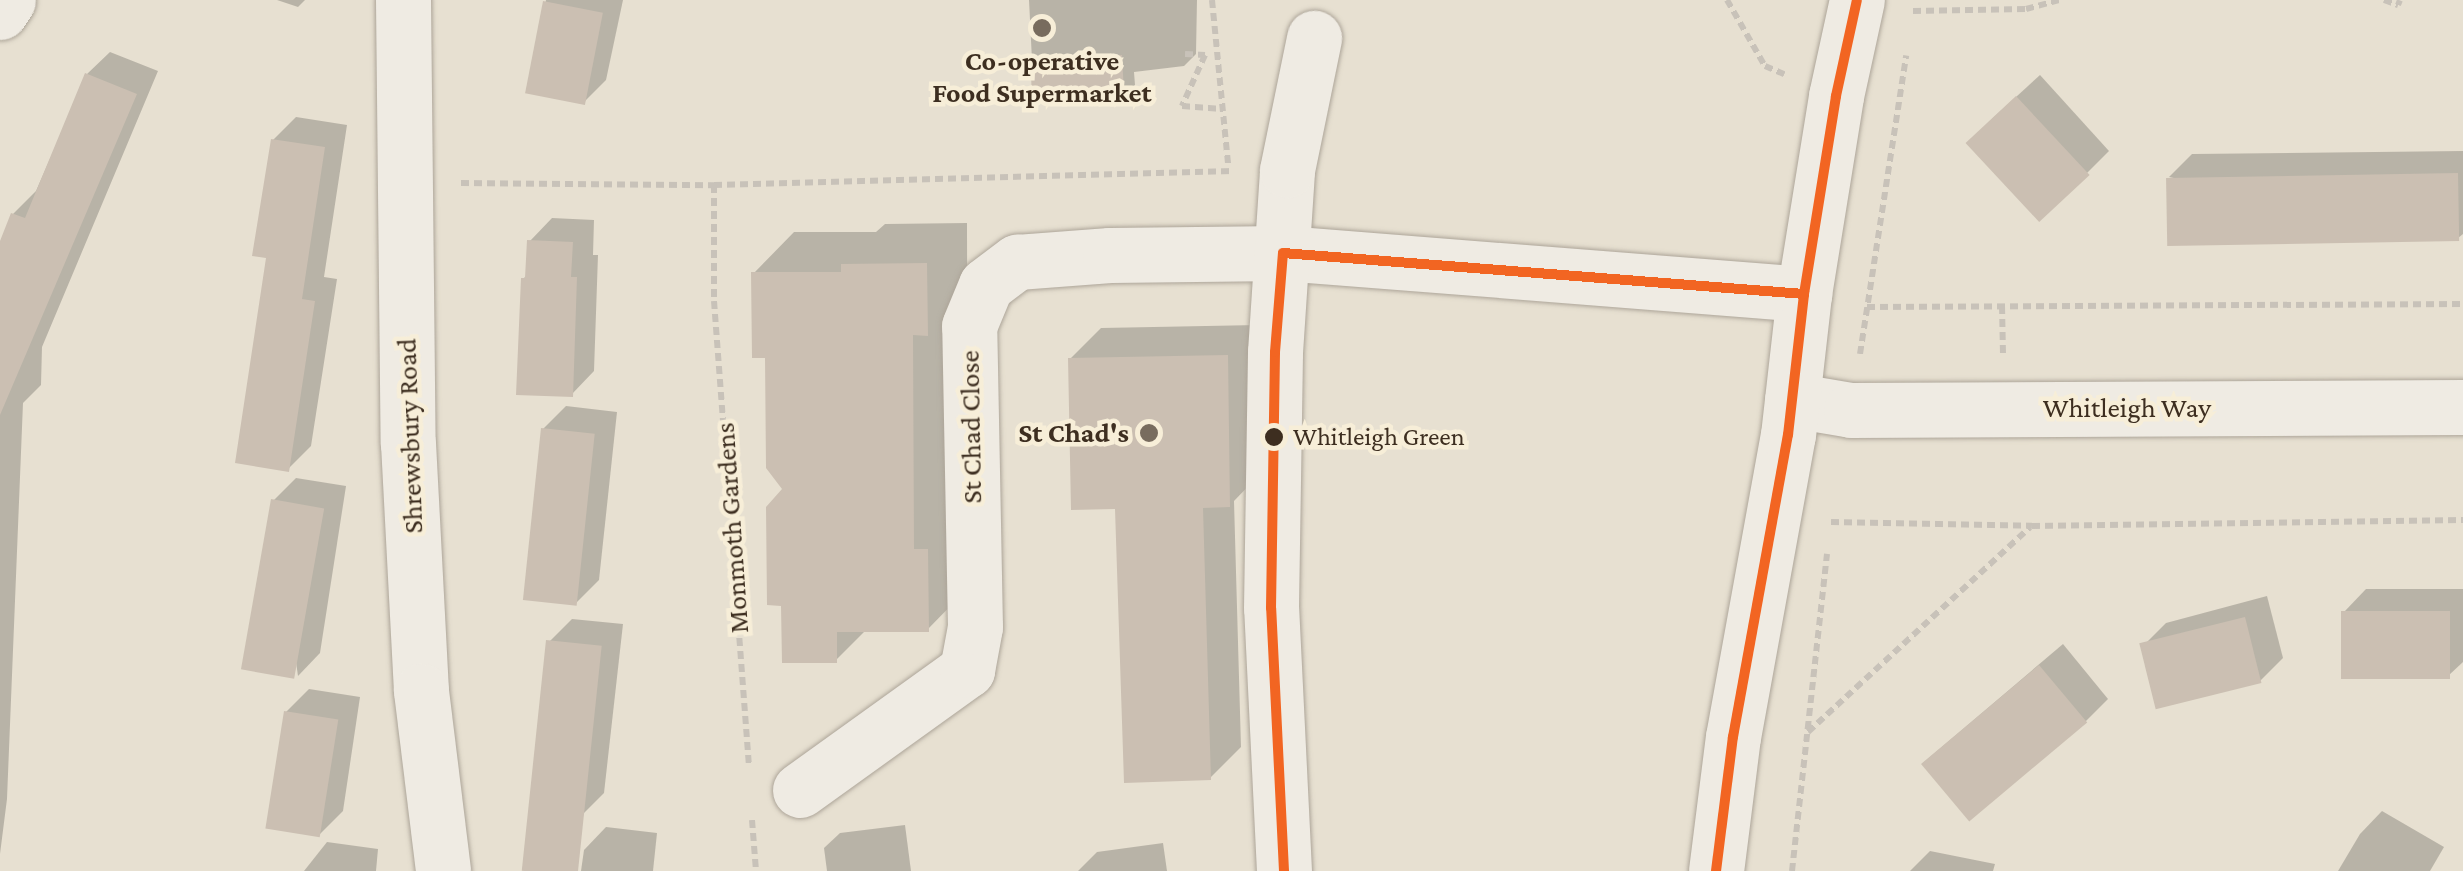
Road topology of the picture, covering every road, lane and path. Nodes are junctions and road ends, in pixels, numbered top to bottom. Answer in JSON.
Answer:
{"nodes":[{"id":1,"x":8,"y":0,"type":"edge"},
{"id":2,"x":403,"y":0,"type":"edge"},
{"id":3,"x":1212,"y":0,"type":"edge"},
{"id":4,"x":1727,"y":0,"type":"edge"},
{"id":5,"x":1857,"y":0,"type":"edge"},
{"id":6,"x":1915,"y":0,"type":"edge"},
{"id":7,"x":2058,"y":0,"type":"edge"},
{"id":8,"x":2384,"y":0,"type":"edge"},
{"id":9,"x":2400,"y":0,"type":"edge"},
{"id":10,"x":1914,"y":11,"type":"junction"},
{"id":11,"x":0,"y":12,"type":"edge"},
{"id":12,"x":1910,"y":31,"type":"dead end"},
{"id":13,"x":1314,"y":38,"type":"dead end"},
{"id":14,"x":1907,"y":51,"type":"dead end"},
{"id":15,"x":1185,"y":54,"type":"dead end"},
{"id":16,"x":1836,"y":96,"type":"junction"},
{"id":17,"x":1222,"y":108,"type":"junction"},
{"id":18,"x":1287,"y":170,"type":"junction"},
{"id":19,"x":1229,"y":171,"type":"junction"},
{"id":20,"x":405,"y":182,"type":"junction"},
{"id":21,"x":714,"y":185,"type":"junction"},
{"id":22,"x":1283,"y":253,"type":"junction"},
{"id":23,"x":1804,"y":294,"type":"junction"},
{"id":24,"x":2463,"y":304,"type":"edge"},
{"id":25,"x":1867,"y":307,"type":"junction"},
{"id":26,"x":1792,"y":400,"type":"junction"},
{"id":27,"x":2463,"y":407,"type":"edge"},
{"id":28,"x":1851,"y":410,"type":"junction"},
{"id":29,"x":1835,"y":506,"type":"dead end"},
{"id":30,"x":2463,"y":520,"type":"edge"},
{"id":31,"x":1831,"y":522,"type":"junction"},
{"id":32,"x":2032,"y":526,"type":"junction"},
{"id":33,"x":1806,"y":733,"type":"junction"},
{"id":34,"x":749,"y":769,"type":"dead end"},
{"id":35,"x":776,"y":798,"type":"joint"},
{"id":36,"x":442,"y":871,"type":"edge"},
{"id":37,"x":756,"y":871,"type":"edge"},
{"id":38,"x":1284,"y":871,"type":"edge"},
{"id":39,"x":1716,"y":871,"type":"edge"},
{"id":40,"x":1792,"y":871,"type":"edge"}],
"edges":[{"from":1,"to":11,"type":"street"},
{"from":2,"to":20,"type":"street","name":"Shrewsbury Road"},
{"from":3,"to":17,"type":"path"},
{"from":4,"to":16,"type":"path"},
{"from":5,"to":16,"type":"street"},
{"from":6,"to":10,"type":"path"},
{"from":7,"to":10,"type":"path"},
{"from":8,"to":9,"type":"path"},
{"from":10,"to":12,"type":"path"},
{"from":13,"to":18,"type":"street"},
{"from":14,"to":25,"type":"path"},
{"from":15,"to":17,"type":"path"},
{"from":16,"to":23,"type":"street"},
{"from":17,"to":19,"type":"path"},
{"from":18,"to":19,"type":"path"},
{"from":18,"to":22,"type":"street"},
{"from":19,"to":21,"type":"path"},
{"from":20,"to":21,"type":"path"},
{"from":20,"to":36,"type":"street","name":"Shrewsbury Road"},
{"from":21,"to":34,"type":"path","name":"Monmoth Gardens"},
{"from":22,"to":23,"type":"street"},
{"from":22,"to":35,"type":"street","name":"St Chad Close"},
{"from":22,"to":38,"type":"street"},
{"from":23,"to":26,"type":"street"},
{"from":24,"to":25,"type":"path"},
{"from":25,"to":28,"type":"path"},
{"from":26,"to":28,"type":"street","name":"Whitleigh Way"},
{"from":26,"to":39,"type":"street"},
{"from":27,"to":28,"type":"street","name":"Whitleigh Way"},
{"from":29,"to":31,"type":"path"},
{"from":30,"to":32,"type":"path"},
{"from":31,"to":32,"type":"path"},
{"from":31,"to":33,"type":"path"},
{"from":32,"to":33,"type":"path"},
{"from":33,"to":40,"type":"path"},
{"from":35,"to":37,"type":"path"}]}
